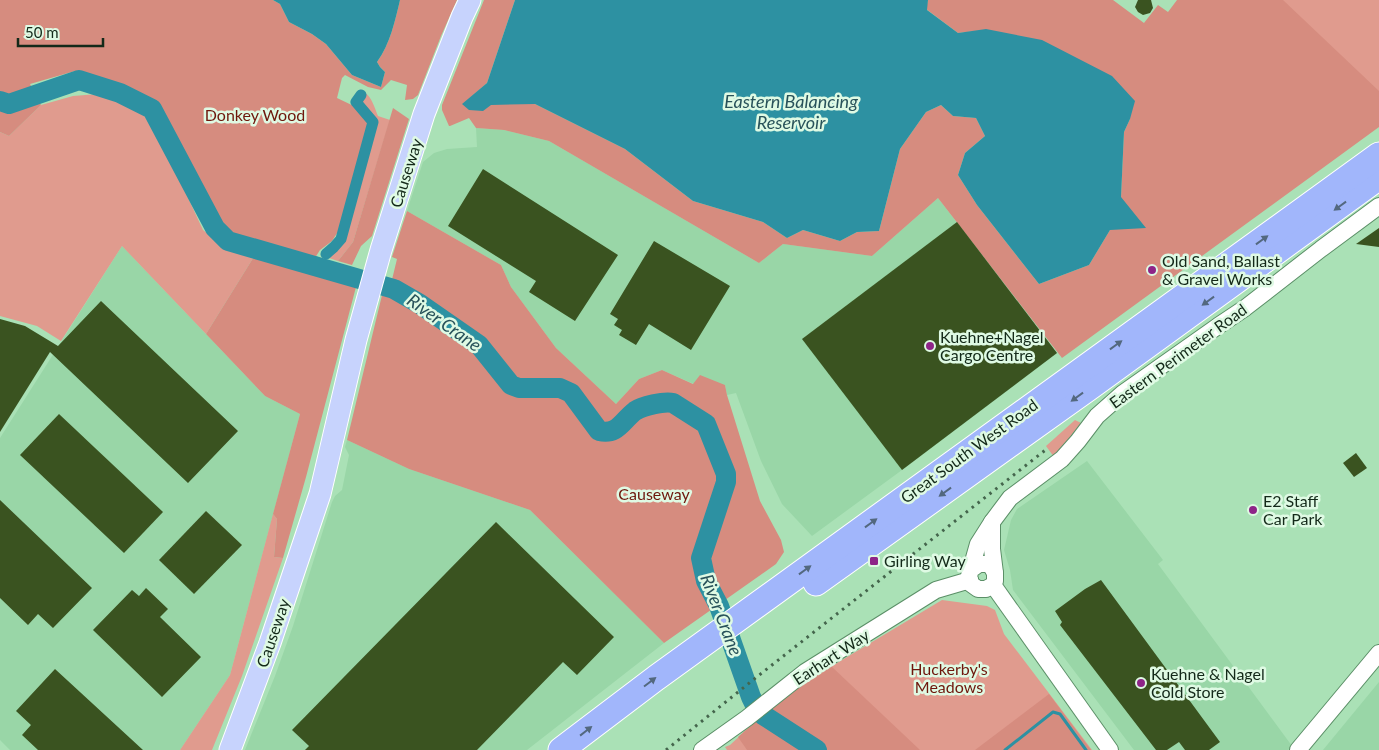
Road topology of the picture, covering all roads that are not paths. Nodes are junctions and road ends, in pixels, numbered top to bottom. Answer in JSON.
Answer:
{"nodes":[{"id":1,"x":470,"y":0,"type":"edge"},
{"id":2,"x":1379,"y":155,"type":"edge"},
{"id":3,"x":1379,"y":177,"type":"edge"},
{"id":4,"x":1379,"y":206,"type":"edge"},
{"id":5,"x":992,"y":522,"type":"junction"},
{"id":6,"x":971,"y":574,"type":"junction"},
{"id":7,"x":994,"y":579,"type":"junction"},
{"id":8,"x":742,"y":626,"type":"junction"},
{"id":9,"x":713,"y":647,"type":"junction"},
{"id":10,"x":1379,"y":654,"type":"edge"},
{"id":11,"x":230,"y":750,"type":"edge"},
{"id":12,"x":561,"y":750,"type":"edge"},
{"id":13,"x":588,"y":750,"type":"edge"},
{"id":14,"x":702,"y":750,"type":"edge"},
{"id":15,"x":1110,"y":750,"type":"edge"},
{"id":16,"x":1298,"y":750,"type":"edge"}],
"edges":[{"from":1,"to":11,"type":"main road","name":"Causeway"},
{"from":8,"to":2,"type":"highway","name":"Great South West Road","one_way":true},
{"from":3,"to":8,"type":"highway","name":"Great South West Road","one_way":true},
{"from":4,"to":5,"type":"street","name":"Eastern Perimeter Road"},
{"from":5,"to":6,"type":"street","name":"Eastern Perimeter Road"},
{"from":5,"to":7,"type":"street"},
{"from":6,"to":7,"type":"street"},
{"from":6,"to":14,"type":"street","name":"Earhart Way"},
{"from":7,"to":15,"type":"street"},
{"from":8,"to":9,"type":"highway","name":"Great South West Road"},
{"from":12,"to":9,"type":"highway","name":"Great South West Road","one_way":true},
{"from":9,"to":13,"type":"highway","name":"Great South West Road"},
{"from":10,"to":16,"type":"street"}]}
